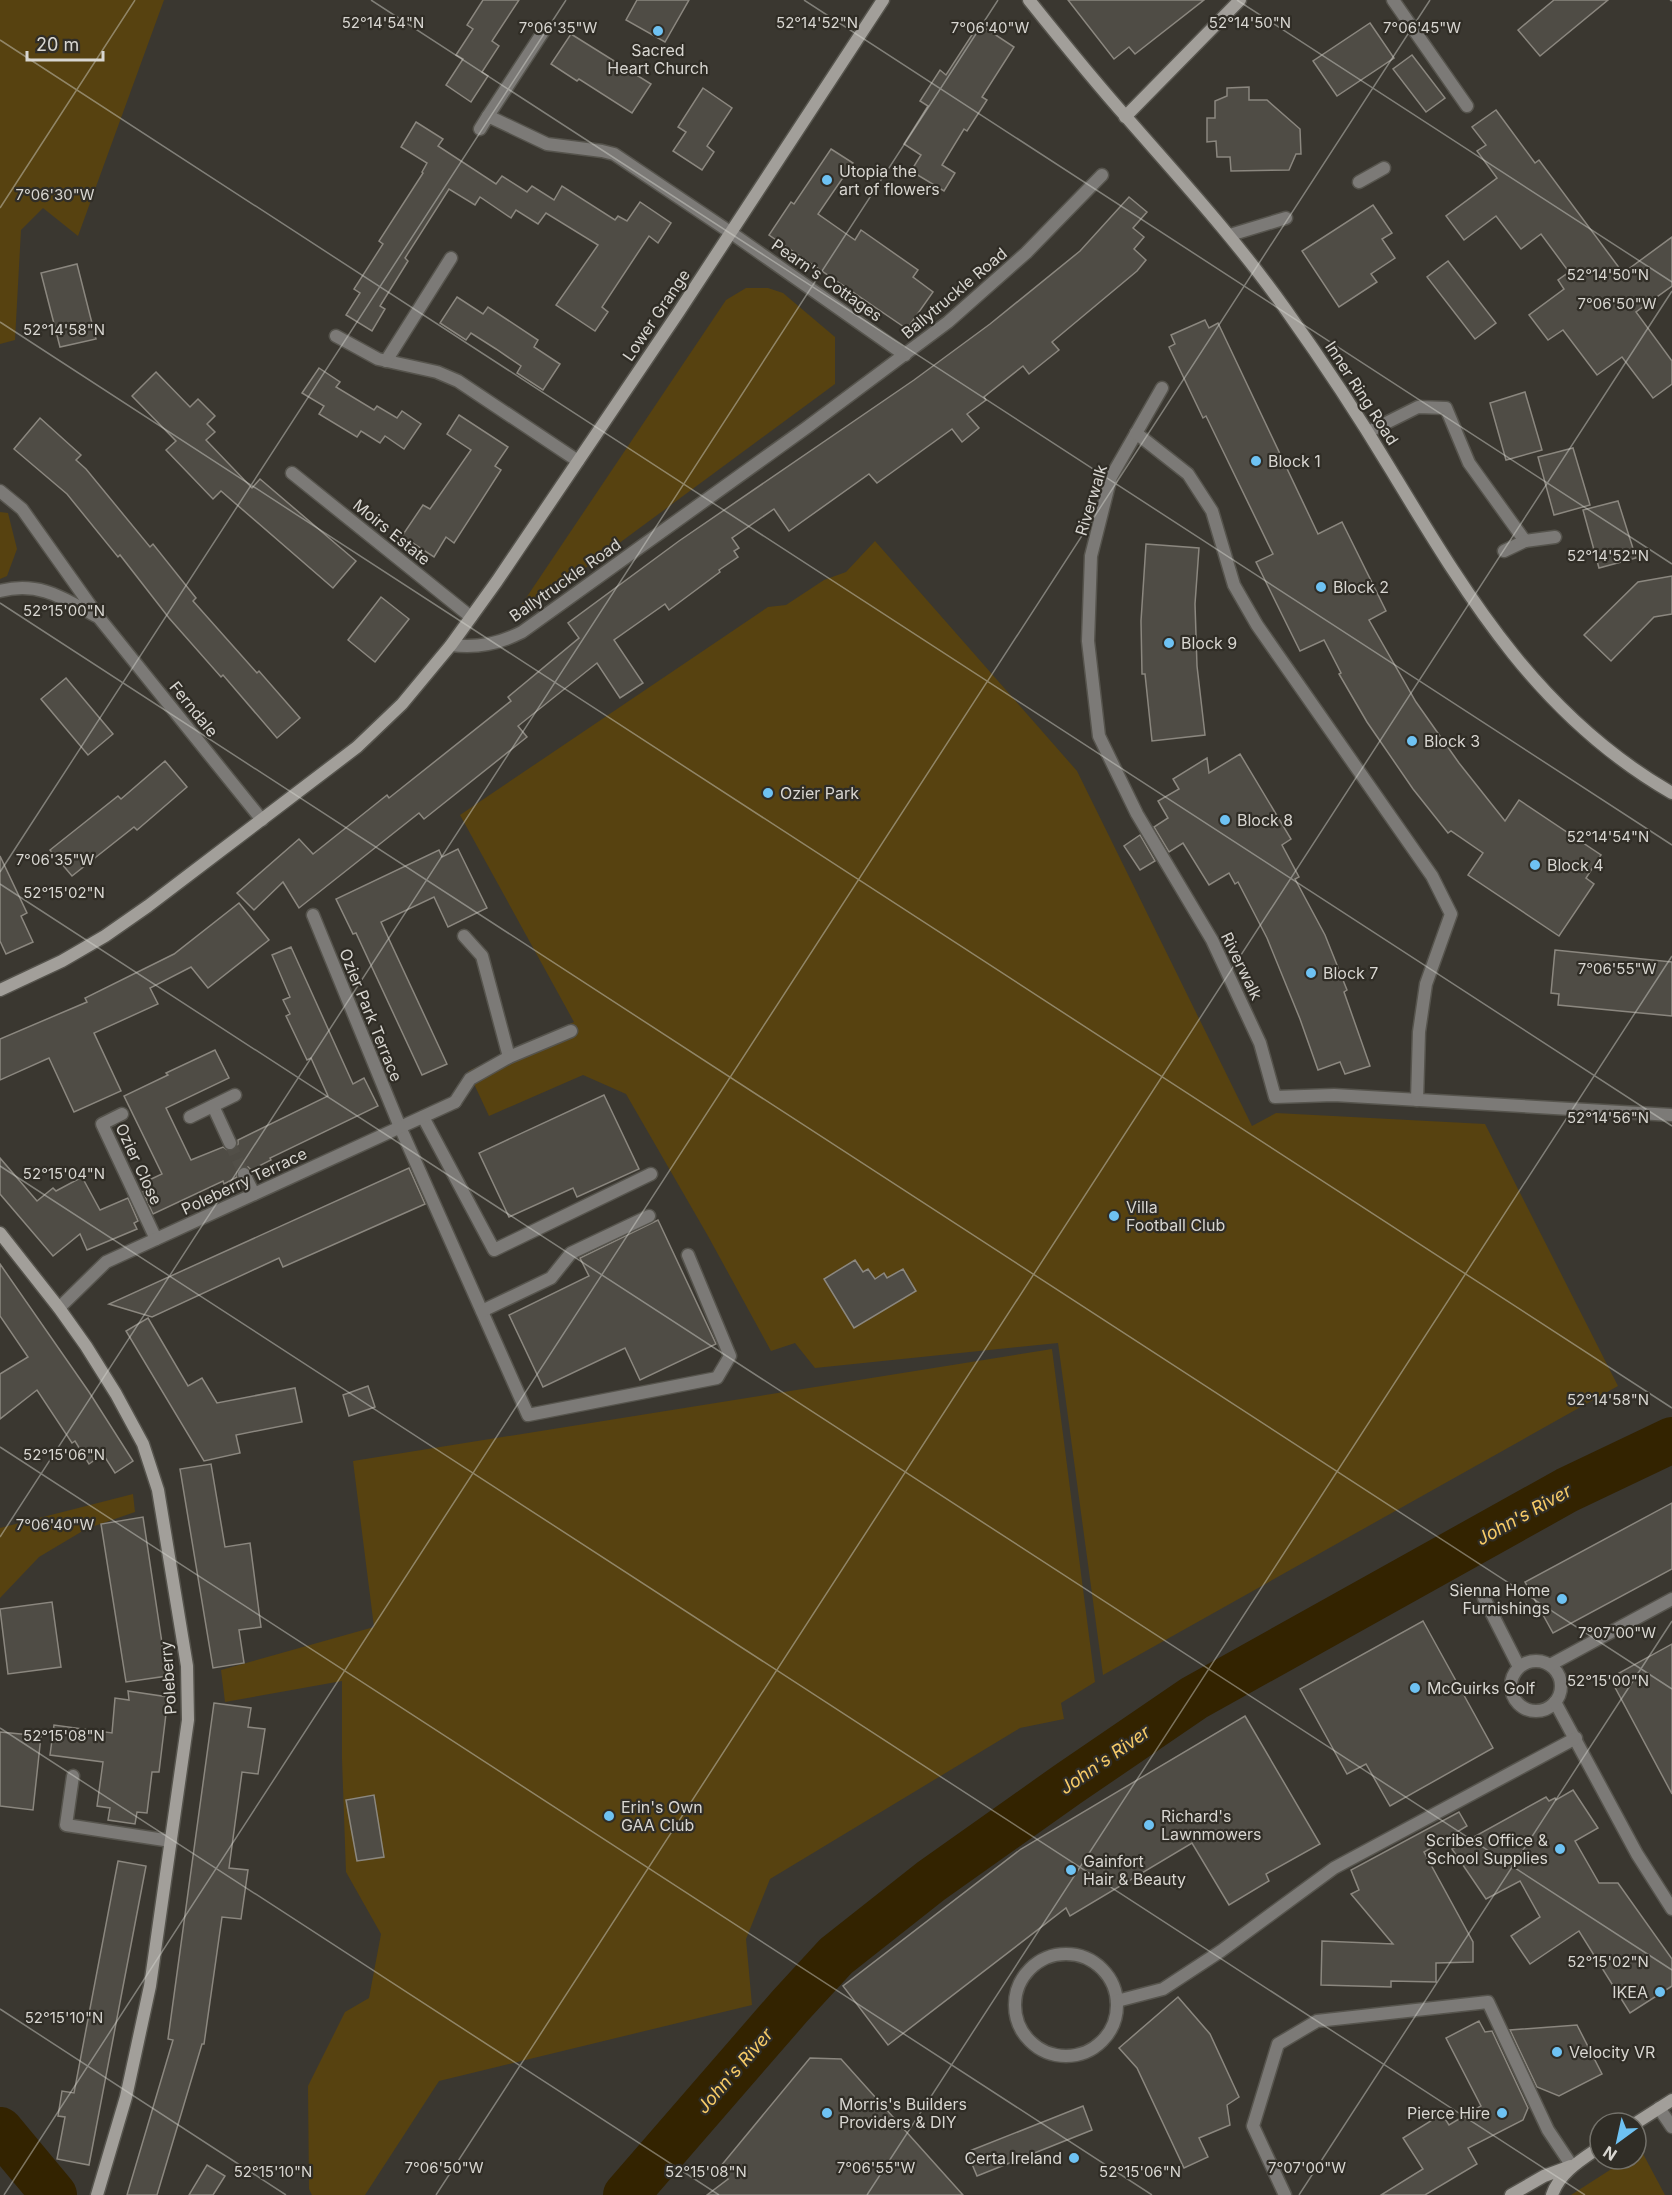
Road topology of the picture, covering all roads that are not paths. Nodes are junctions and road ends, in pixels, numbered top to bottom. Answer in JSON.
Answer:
{"nodes":[{"id":1,"x":883,"y":0,"type":"edge"},
{"id":2,"x":1029,"y":0,"type":"edge"},
{"id":3,"x":1240,"y":0,"type":"edge"},
{"id":4,"x":1393,"y":0,"type":"edge"},
{"id":5,"x":543,"y":32,"type":"dead end"},
{"id":6,"x":1467,"y":106,"type":"dead end"},
{"id":7,"x":488,"y":116,"type":"junction"},
{"id":8,"x":1125,"y":117,"type":"junction"},
{"id":9,"x":480,"y":129,"type":"dead end"},
{"id":10,"x":1384,"y":168,"type":"dead end"},
{"id":11,"x":1102,"y":175,"type":"dead end"},
{"id":12,"x":1359,"y":182,"type":"dead end"},
{"id":13,"x":1286,"y":218,"type":"dead end"},
{"id":14,"x":730,"y":232,"type":"junction"},
{"id":15,"x":1230,"y":235,"type":"junction"},
{"id":16,"x":451,"y":258,"type":"dead end"},
{"id":17,"x":336,"y":336,"type":"dead end"},
{"id":18,"x":905,"y":356,"type":"junction"},
{"id":19,"x":386,"y":361,"type":"junction"},
{"id":20,"x":1162,"y":388,"type":"dead end"},
{"id":21,"x":1368,"y":432,"type":"junction"},
{"id":22,"x":1136,"y":433,"type":"junction"},
{"id":23,"x":578,"y":461,"type":"junction"},
{"id":24,"x":292,"y":473,"type":"dead end"},
{"id":25,"x":0,"y":491,"type":"edge"},
{"id":26,"x":1555,"y":537,"type":"dead end"},
{"id":27,"x":1525,"y":541,"type":"junction"},
{"id":28,"x":1504,"y":552,"type":"dead end"},
{"id":29,"x":0,"y":591,"type":"edge"},
{"id":30,"x":471,"y":617,"type":"junction"},
{"id":31,"x":99,"y":618,"type":"junction"},
{"id":32,"x":452,"y":645,"type":"junction"},
{"id":33,"x":1672,"y":793,"type":"edge"},
{"id":34,"x":262,"y":820,"type":"junction"},
{"id":35,"x":313,"y":915,"type":"dead end"},
{"id":36,"x":465,"y":936,"type":"dead end"},
{"id":37,"x":0,"y":990,"type":"edge"},
{"id":38,"x":571,"y":1031,"type":"dead end"},
{"id":39,"x":509,"y":1057,"type":"junction"},
{"id":40,"x":235,"y":1095,"type":"dead end"},
{"id":41,"x":1417,"y":1100,"type":"junction"},
{"id":42,"x":213,"y":1106,"type":"junction"},
{"id":43,"x":122,"y":1114,"type":"dead end"},
{"id":44,"x":1672,"y":1115,"type":"edge"},
{"id":45,"x":190,"y":1117,"type":"dead end"},
{"id":46,"x":423,"y":1117,"type":"junction"},
{"id":47,"x":400,"y":1127,"type":"junction"},
{"id":48,"x":230,"y":1143,"type":"tunnel mouth"},
{"id":49,"x":244,"y":1174,"type":"tunnel mouth"},
{"id":50,"x":651,"y":1174,"type":"dead end"},
{"id":51,"x":254,"y":1194,"type":"junction"},
{"id":52,"x":649,"y":1216,"type":"dead end"},
{"id":53,"x":0,"y":1233,"type":"edge"},
{"id":54,"x":156,"y":1239,"type":"junction"},
{"id":55,"x":688,"y":1254,"type":"dead end"},
{"id":56,"x":60,"y":1308,"type":"junction"},
{"id":57,"x":482,"y":1311,"type":"junction"},
{"id":58,"x":1484,"y":1598,"type":"dead end"},
{"id":59,"x":1672,"y":1599,"type":"edge"},
{"id":60,"x":1550,"y":1665,"type":"junction"},
{"id":61,"x":1520,"y":1667,"type":"junction"},
{"id":62,"x":1555,"y":1702,"type":"junction"},
{"id":63,"x":1576,"y":1738,"type":"junction"},
{"id":64,"x":73,"y":1776,"type":"dead end"},
{"id":65,"x":171,"y":1841,"type":"junction"},
{"id":66,"x":1672,"y":1909,"type":"edge"},
{"id":67,"x":1117,"y":2001,"type":"junction"},
{"id":68,"x":1672,"y":2100,"type":"edge"},
{"id":69,"x":1659,"y":2108,"type":"junction"},
{"id":70,"x":1648,"y":2115,"type":"edge"},
{"id":71,"x":1672,"y":2127,"type":"edge"},
{"id":72,"x":1588,"y":2155,"type":"edge"},
{"id":73,"x":1572,"y":2166,"type":"junction"},
{"id":74,"x":97,"y":2195,"type":"edge"},
{"id":75,"x":1285,"y":2195,"type":"edge"},
{"id":76,"x":1511,"y":2195,"type":"edge"},
{"id":77,"x":1552,"y":2195,"type":"edge"}],
"edges":[{"from":1,"to":14,"type":"main road","name":"Lower Grange"},
{"from":2,"to":8,"type":"main road","name":"Inner Ring Road"},
{"from":3,"to":8,"type":"main road"},
{"from":4,"to":6,"type":"street"},
{"from":5,"to":7,"type":"street"},
{"from":7,"to":9,"type":"street"},
{"from":7,"to":14,"type":"street","name":"Pearn's Cottages"},
{"from":8,"to":15,"type":"main road","name":"Inner Ring Road"},
{"from":10,"to":12,"type":"street"},
{"from":11,"to":18,"type":"street","name":"Ballytruckle Road"},
{"from":13,"to":15,"type":"street"},
{"from":14,"to":18,"type":"street","name":"Pearn's Cottages"},
{"from":14,"to":23,"type":"main road","name":"Lower Grange"},
{"from":15,"to":21,"type":"main road","name":"Inner Ring Road"},
{"from":16,"to":19,"type":"street"},
{"from":17,"to":19,"type":"street"},
{"from":18,"to":32,"type":"street","name":"Ballytruckle Road"},
{"from":19,"to":23,"type":"street"},
{"from":20,"to":22,"type":"street","name":"Riverwalk"},
{"from":21,"to":27,"type":"street"},
{"from":21,"to":33,"type":"main road","name":"Inner Ring Road"},
{"from":22,"to":41,"type":"street"},
{"from":22,"to":41,"type":"street","name":"Riverwalk"},
{"from":23,"to":30,"type":"main road","name":"Lower Grange"},
{"from":24,"to":30,"type":"street","name":"Moirs Estate"},
{"from":25,"to":31,"type":"street","name":"Ferndale"},
{"from":26,"to":27,"type":"street"},
{"from":27,"to":28,"type":"street"},
{"from":29,"to":31,"type":"street","name":"Ferndale"},
{"from":30,"to":32,"type":"main road","name":"Lower Grange"},
{"from":31,"to":34,"type":"street","name":"Ferndale"},
{"from":32,"to":34,"type":"main road"},
{"from":34,"to":37,"type":"main road"},
{"from":35,"to":47,"type":"street","name":"Ozier Park Terrace"},
{"from":36,"to":39,"type":"street"},
{"from":38,"to":39,"type":"street"},
{"from":39,"to":46,"type":"street","name":"Poleberry Terrace"},
{"from":40,"to":42,"type":"street"},
{"from":41,"to":44,"type":"street","name":"Riverwalk"},
{"from":42,"to":45,"type":"street"},
{"from":42,"to":48,"type":"street"},
{"from":43,"to":54,"type":"street","name":"Ozier Close"},
{"from":46,"to":47,"type":"street","name":"Poleberry Terrace"},
{"from":46,"to":50,"type":"street"},
{"from":47,"to":51,"type":"street","name":"Poleberry Terrace"},
{"from":47,"to":57,"type":"street","name":"Ozier Park Terrace"},
{"from":49,"to":51,"type":"street"},
{"from":51,"to":54,"type":"street","name":"Poleberry Terrace"},
{"from":52,"to":57,"type":"street"},
{"from":53,"to":56,"type":"main road","name":"Poleberry"},
{"from":54,"to":56,"type":"street","name":"Poleberry Terrace"},
{"from":55,"to":57,"type":"street","name":"Ozier Park Terrace"},
{"from":56,"to":65,"type":"main road","name":"Poleberry"},
{"from":58,"to":61,"type":"street"},
{"from":59,"to":60,"type":"street"},
{"from":60,"to":61,"type":"street"},
{"from":60,"to":62,"type":"street"},
{"from":61,"to":62,"type":"street"},
{"from":62,"to":63,"type":"street"},
{"from":63,"to":66,"type":"street"},
{"from":63,"to":67,"type":"street"},
{"from":64,"to":65,"type":"street"},
{"from":65,"to":74,"type":"main road","name":"Poleberry"},
{"from":67,"to":67,"type":"street"},
{"from":68,"to":69,"type":"main road"},
{"from":69,"to":70,"type":"main road"},
{"from":69,"to":71,"type":"street"},
{"from":72,"to":73,"type":"main road"},
{"from":73,"to":75,"type":"street"},
{"from":73,"to":76,"type":"main road"},
{"from":73,"to":77,"type":"main road"}]}
